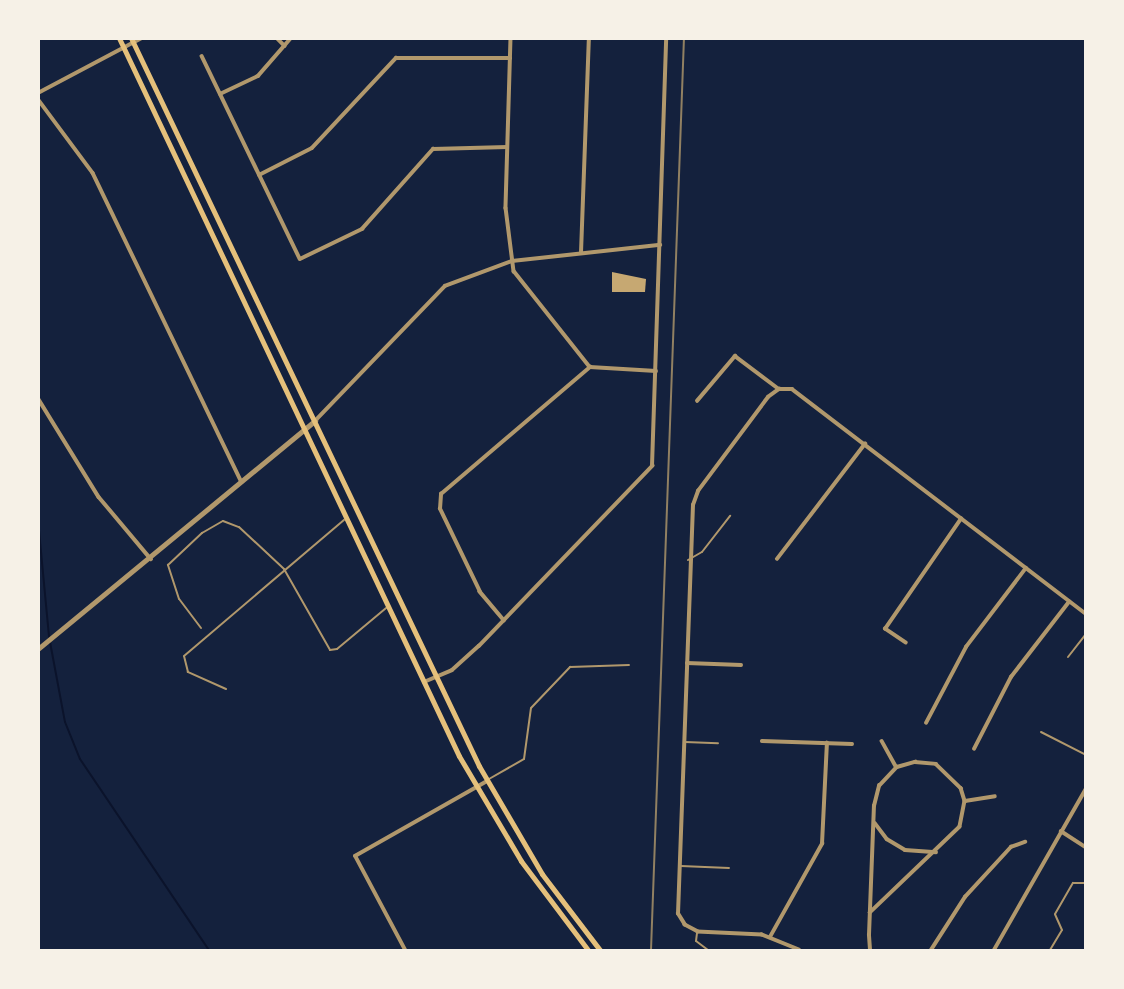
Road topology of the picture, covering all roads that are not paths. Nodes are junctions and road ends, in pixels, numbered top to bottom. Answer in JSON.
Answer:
{"nodes":[{"id":1,"x":119,"y":38,"type":"edge"},
{"id":2,"x":142,"y":38,"type":"edge"},
{"id":3,"x":277,"y":38,"type":"edge"},
{"id":4,"x":291,"y":38,"type":"edge"},
{"id":5,"x":511,"y":38,"type":"edge"},
{"id":6,"x":589,"y":38,"type":"edge"},
{"id":7,"x":666,"y":38,"type":"edge"},
{"id":8,"x":133,"y":41,"type":"edge"},
{"id":9,"x":285,"y":46,"type":"junction"},
{"id":10,"x":123,"y":50,"type":"junction"},
{"id":11,"x":202,"y":56,"type":"dead end"},
{"id":12,"x":510,"y":58,"type":"junction"},
{"id":13,"x":38,"y":93,"type":"edge"},
{"id":14,"x":220,"y":94,"type":"junction"},
{"id":15,"x":38,"y":99,"type":"edge"},
{"id":16,"x":507,"y":147,"type":"junction"},
{"id":17,"x":259,"y":175,"type":"junction"},
{"id":18,"x":660,"y":245,"type":"junction"},
{"id":19,"x":581,"y":253,"type":"junction"},
{"id":20,"x":512,"y":261,"type":"junction"},
{"id":21,"x":590,"y":367,"type":"junction"},
{"id":22,"x":656,"y":370,"type":"junction"},
{"id":23,"x":779,"y":388,"type":"junction"},
{"id":24,"x":38,"y":398,"type":"edge"},
{"id":25,"x":696,"y":401,"type":"dead end"},
{"id":26,"x":315,"y":421,"type":"junction"},
{"id":27,"x":305,"y":429,"type":"junction"},
{"id":28,"x":865,"y":444,"type":"junction"},
{"id":29,"x":242,"y":482,"type":"junction"},
{"id":30,"x":730,"y":516,"type":"dead end"},
{"id":31,"x":347,"y":517,"type":"junction"},
{"id":32,"x":961,"y":519,"type":"junction"},
{"id":33,"x":151,"y":559,"type":"junction"},
{"id":34,"x":777,"y":559,"type":"dead end"},
{"id":35,"x":688,"y":560,"type":"junction"},
{"id":36,"x":1026,"y":568,"type":"junction"},
{"id":37,"x":284,"y":569,"type":"junction"},
{"id":38,"x":399,"y":599,"type":"junction"},
{"id":39,"x":1069,"y":601,"type":"junction"},
{"id":40,"x":389,"y":606,"type":"junction"},
{"id":41,"x":1086,"y":614,"type":"edge"},
{"id":42,"x":504,"y":621,"type":"junction"},
{"id":43,"x":201,"y":628,"type":"dead end"},
{"id":44,"x":1086,"y":634,"type":"edge"},
{"id":45,"x":906,"y":643,"type":"dead end"},
{"id":46,"x":39,"y":649,"type":"edge"},
{"id":47,"x":1068,"y":657,"type":"dead end"},
{"id":48,"x":687,"y":663,"type":"junction"},
{"id":49,"x":629,"y":665,"type":"dead end"},
{"id":50,"x":741,"y":665,"type":"dead end"},
{"id":51,"x":436,"y":678,"type":"junction"},
{"id":52,"x":424,"y":682,"type":"junction"},
{"id":53,"x":226,"y":689,"type":"dead end"},
{"id":54,"x":926,"y":723,"type":"dead end"},
{"id":55,"x":1041,"y":732,"type":"dead end"},
{"id":56,"x":762,"y":741,"type":"dead end"},
{"id":57,"x":882,"y":741,"type":"dead end"},
{"id":58,"x":684,"y":742,"type":"junction"},
{"id":59,"x":718,"y":743,"type":"dead end"},
{"id":60,"x":827,"y":743,"type":"junction"},
{"id":61,"x":852,"y":744,"type":"dead end"},
{"id":62,"x":974,"y":749,"type":"dead end"},
{"id":63,"x":1086,"y":755,"type":"edge"},
{"id":64,"x":897,"y":767,"type":"junction"},
{"id":65,"x":486,"y":781,"type":"junction"},
{"id":66,"x":476,"y":787,"type":"junction"},
{"id":67,"x":1086,"y":789,"type":"edge"},
{"id":68,"x":995,"y":796,"type":"dead end"},
{"id":69,"x":965,"y":801,"type":"junction"},
{"id":70,"x":873,"y":821,"type":"junction"},
{"id":71,"x":1061,"y":831,"type":"junction"},
{"id":72,"x":1025,"y":842,"type":"dead end"},
{"id":73,"x":1086,"y":847,"type":"edge"},
{"id":74,"x":936,"y":852,"type":"junction"},
{"id":75,"x":680,"y":866,"type":"junction"},
{"id":76,"x":729,"y":868,"type":"dead end"},
{"id":77,"x":1086,"y":883,"type":"edge"},
{"id":78,"x":870,"y":913,"type":"junction"},
{"id":79,"x":698,"y":932,"type":"junction"},
{"id":80,"x":770,"y":937,"type":"junction"},
{"id":81,"x":405,"y":950,"type":"edge"},
{"id":82,"x":588,"y":950,"type":"edge"},
{"id":83,"x":600,"y":950,"type":"edge"},
{"id":84,"x":708,"y":950,"type":"edge"},
{"id":85,"x":799,"y":950,"type":"edge"},
{"id":86,"x":870,"y":950,"type":"edge"},
{"id":87,"x":931,"y":950,"type":"edge"},
{"id":88,"x":994,"y":950,"type":"edge"},
{"id":89,"x":1050,"y":950,"type":"edge"}],
"edges":[{"from":1,"to":10,"type":"main road"},
{"from":2,"to":8,"type":"street"},
{"from":3,"to":9,"type":"street"},
{"from":4,"to":9,"type":"street"},
{"from":5,"to":12,"type":"street"},
{"from":6,"to":19,"type":"street"},
{"from":7,"to":18,"type":"street"},
{"from":8,"to":10,"type":"street"},
{"from":8,"to":26,"type":"main road"},
{"from":9,"to":14,"type":"street"},
{"from":10,"to":13,"type":"street"},
{"from":10,"to":27,"type":"main road"},
{"from":11,"to":14,"type":"street"},
{"from":12,"to":16,"type":"street"},
{"from":12,"to":17,"type":"street"},
{"from":14,"to":17,"type":"street"},
{"from":15,"to":29,"type":"street"},
{"from":16,"to":17,"type":"street"},
{"from":16,"to":20,"type":"street"},
{"from":18,"to":19,"type":"street"},
{"from":18,"to":22,"type":"street"},
{"from":19,"to":20,"type":"street"},
{"from":20,"to":21,"type":"street"},
{"from":20,"to":26,"type":"street"},
{"from":21,"to":22,"type":"street"},
{"from":21,"to":42,"type":"street"},
{"from":22,"to":42,"type":"street"},
{"from":23,"to":25,"type":"street"},
{"from":23,"to":28,"type":"street"},
{"from":23,"to":35,"type":"street"},
{"from":24,"to":33,"type":"street"},
{"from":26,"to":27,"type":"street"},
{"from":26,"to":38,"type":"main road"},
{"from":27,"to":29,"type":"street"},
{"from":27,"to":31,"type":"main road"},
{"from":28,"to":32,"type":"street"},
{"from":28,"to":34,"type":"street"},
{"from":29,"to":33,"type":"street"},
{"from":30,"to":35,"type":"lane"},
{"from":31,"to":37,"type":"lane"},
{"from":31,"to":40,"type":"main road"},
{"from":32,"to":36,"type":"street"},
{"from":32,"to":45,"type":"street"},
{"from":33,"to":46,"type":"street"},
{"from":35,"to":48,"type":"street"},
{"from":36,"to":39,"type":"street"},
{"from":36,"to":54,"type":"street"},
{"from":37,"to":40,"type":"lane"},
{"from":37,"to":43,"type":"lane"},
{"from":37,"to":53,"type":"lane"},
{"from":38,"to":40,"type":"lane"},
{"from":38,"to":51,"type":"main road"},
{"from":39,"to":41,"type":"street"},
{"from":39,"to":62,"type":"street"},
{"from":40,"to":52,"type":"main road"},
{"from":42,"to":51,"type":"street"},
{"from":44,"to":47,"type":"lane"},
{"from":48,"to":50,"type":"street"},
{"from":48,"to":58,"type":"street"},
{"from":49,"to":65,"type":"lane"},
{"from":51,"to":52,"type":"street"},
{"from":51,"to":65,"type":"main road"},
{"from":52,"to":66,"type":"main road"},
{"from":55,"to":63,"type":"lane"},
{"from":56,"to":60,"type":"street"},
{"from":57,"to":64,"type":"street"},
{"from":58,"to":59,"type":"lane"},
{"from":58,"to":75,"type":"street"},
{"from":60,"to":61,"type":"street"},
{"from":60,"to":80,"type":"street"},
{"from":64,"to":69,"type":"street"},
{"from":64,"to":70,"type":"street"},
{"from":65,"to":66,"type":"street"},
{"from":65,"to":83,"type":"main road"},
{"from":66,"to":81,"type":"street"},
{"from":66,"to":82,"type":"main road"},
{"from":67,"to":71,"type":"street"},
{"from":68,"to":69,"type":"street"},
{"from":69,"to":74,"type":"street"},
{"from":70,"to":74,"type":"street"},
{"from":70,"to":78,"type":"street"},
{"from":71,"to":73,"type":"street"},
{"from":71,"to":88,"type":"street"},
{"from":72,"to":87,"type":"street"},
{"from":74,"to":78,"type":"street"},
{"from":75,"to":76,"type":"lane"},
{"from":75,"to":79,"type":"street"},
{"from":77,"to":89,"type":"lane"},
{"from":78,"to":86,"type":"street"},
{"from":79,"to":80,"type":"street"},
{"from":79,"to":84,"type":"lane"},
{"from":80,"to":85,"type":"street"}]}
